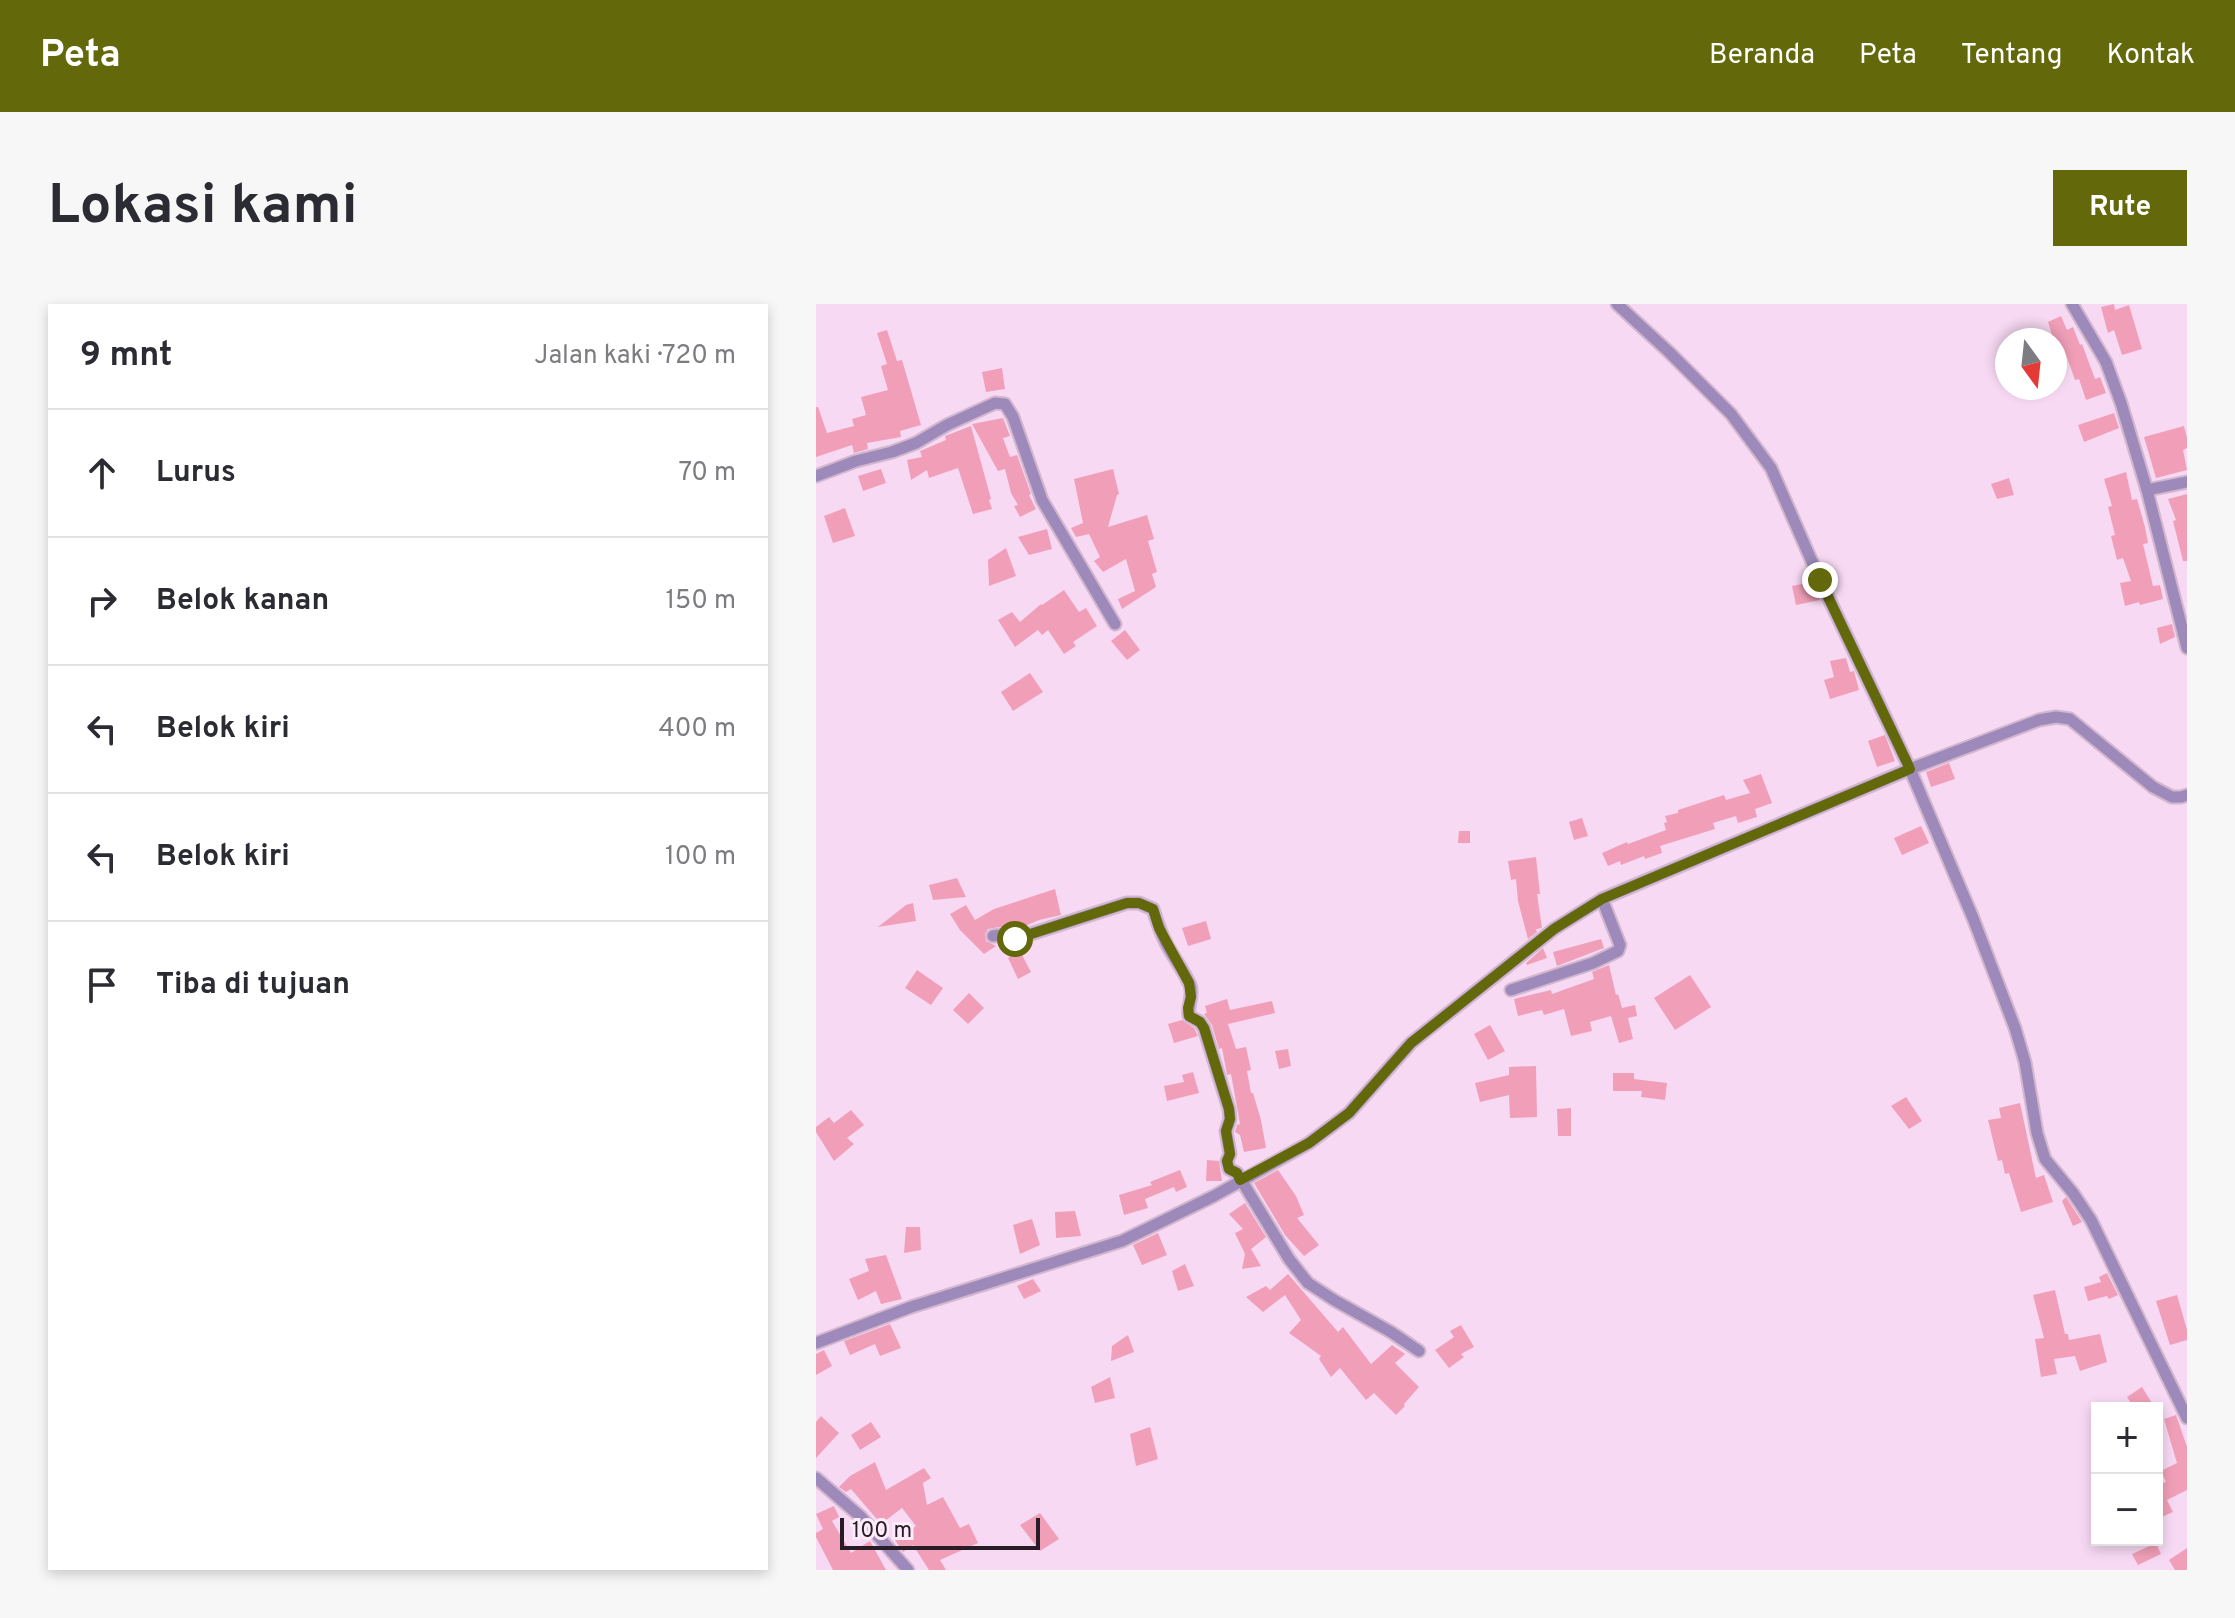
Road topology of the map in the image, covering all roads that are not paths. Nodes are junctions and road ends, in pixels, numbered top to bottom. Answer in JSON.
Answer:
{"nodes":[{"id":1,"x":1617,"y":304,"type":"edge"},
{"id":2,"x":2072,"y":304,"type":"edge"},
{"id":3,"x":816,"y":476,"type":"edge"},
{"id":4,"x":2187,"y":482,"type":"edge"},
{"id":5,"x":2147,"y":490,"type":"junction"},
{"id":6,"x":2187,"y":598,"type":"edge"},
{"id":7,"x":2173,"y":600,"type":"junction"},
{"id":8,"x":1115,"y":624,"type":"dead end"},
{"id":9,"x":2187,"y":648,"type":"edge"},
{"id":10,"x":1910,"y":769,"type":"junction"},
{"id":11,"x":2187,"y":795,"type":"edge"},
{"id":12,"x":1602,"y":899,"type":"junction"},
{"id":13,"x":993,"y":936,"type":"dead end"},
{"id":14,"x":1511,"y":990,"type":"dead end"},
{"id":15,"x":1240,"y":1180,"type":"junction"},
{"id":16,"x":816,"y":1343,"type":"edge"},
{"id":17,"x":1419,"y":1351,"type":"dead end"},
{"id":18,"x":2187,"y":1418,"type":"edge"},
{"id":19,"x":816,"y":1478,"type":"edge"},
{"id":20,"x":908,"y":1570,"type":"edge"}],
"edges":[{"from":1,"to":10,"type":"street"},
{"from":2,"to":5,"type":"street"},
{"from":3,"to":8,"type":"street"},
{"from":4,"to":5,"type":"street"},
{"from":5,"to":7,"type":"street"},
{"from":6,"to":7,"type":"street"},
{"from":7,"to":9,"type":"street"},
{"from":10,"to":11,"type":"street"},
{"from":10,"to":12,"type":"street"},
{"from":10,"to":18,"type":"street"},
{"from":12,"to":14,"type":"street"},
{"from":12,"to":15,"type":"street"},
{"from":13,"to":15,"type":"street"},
{"from":15,"to":16,"type":"street"},
{"from":15,"to":17,"type":"street"},
{"from":19,"to":20,"type":"street"}]}
